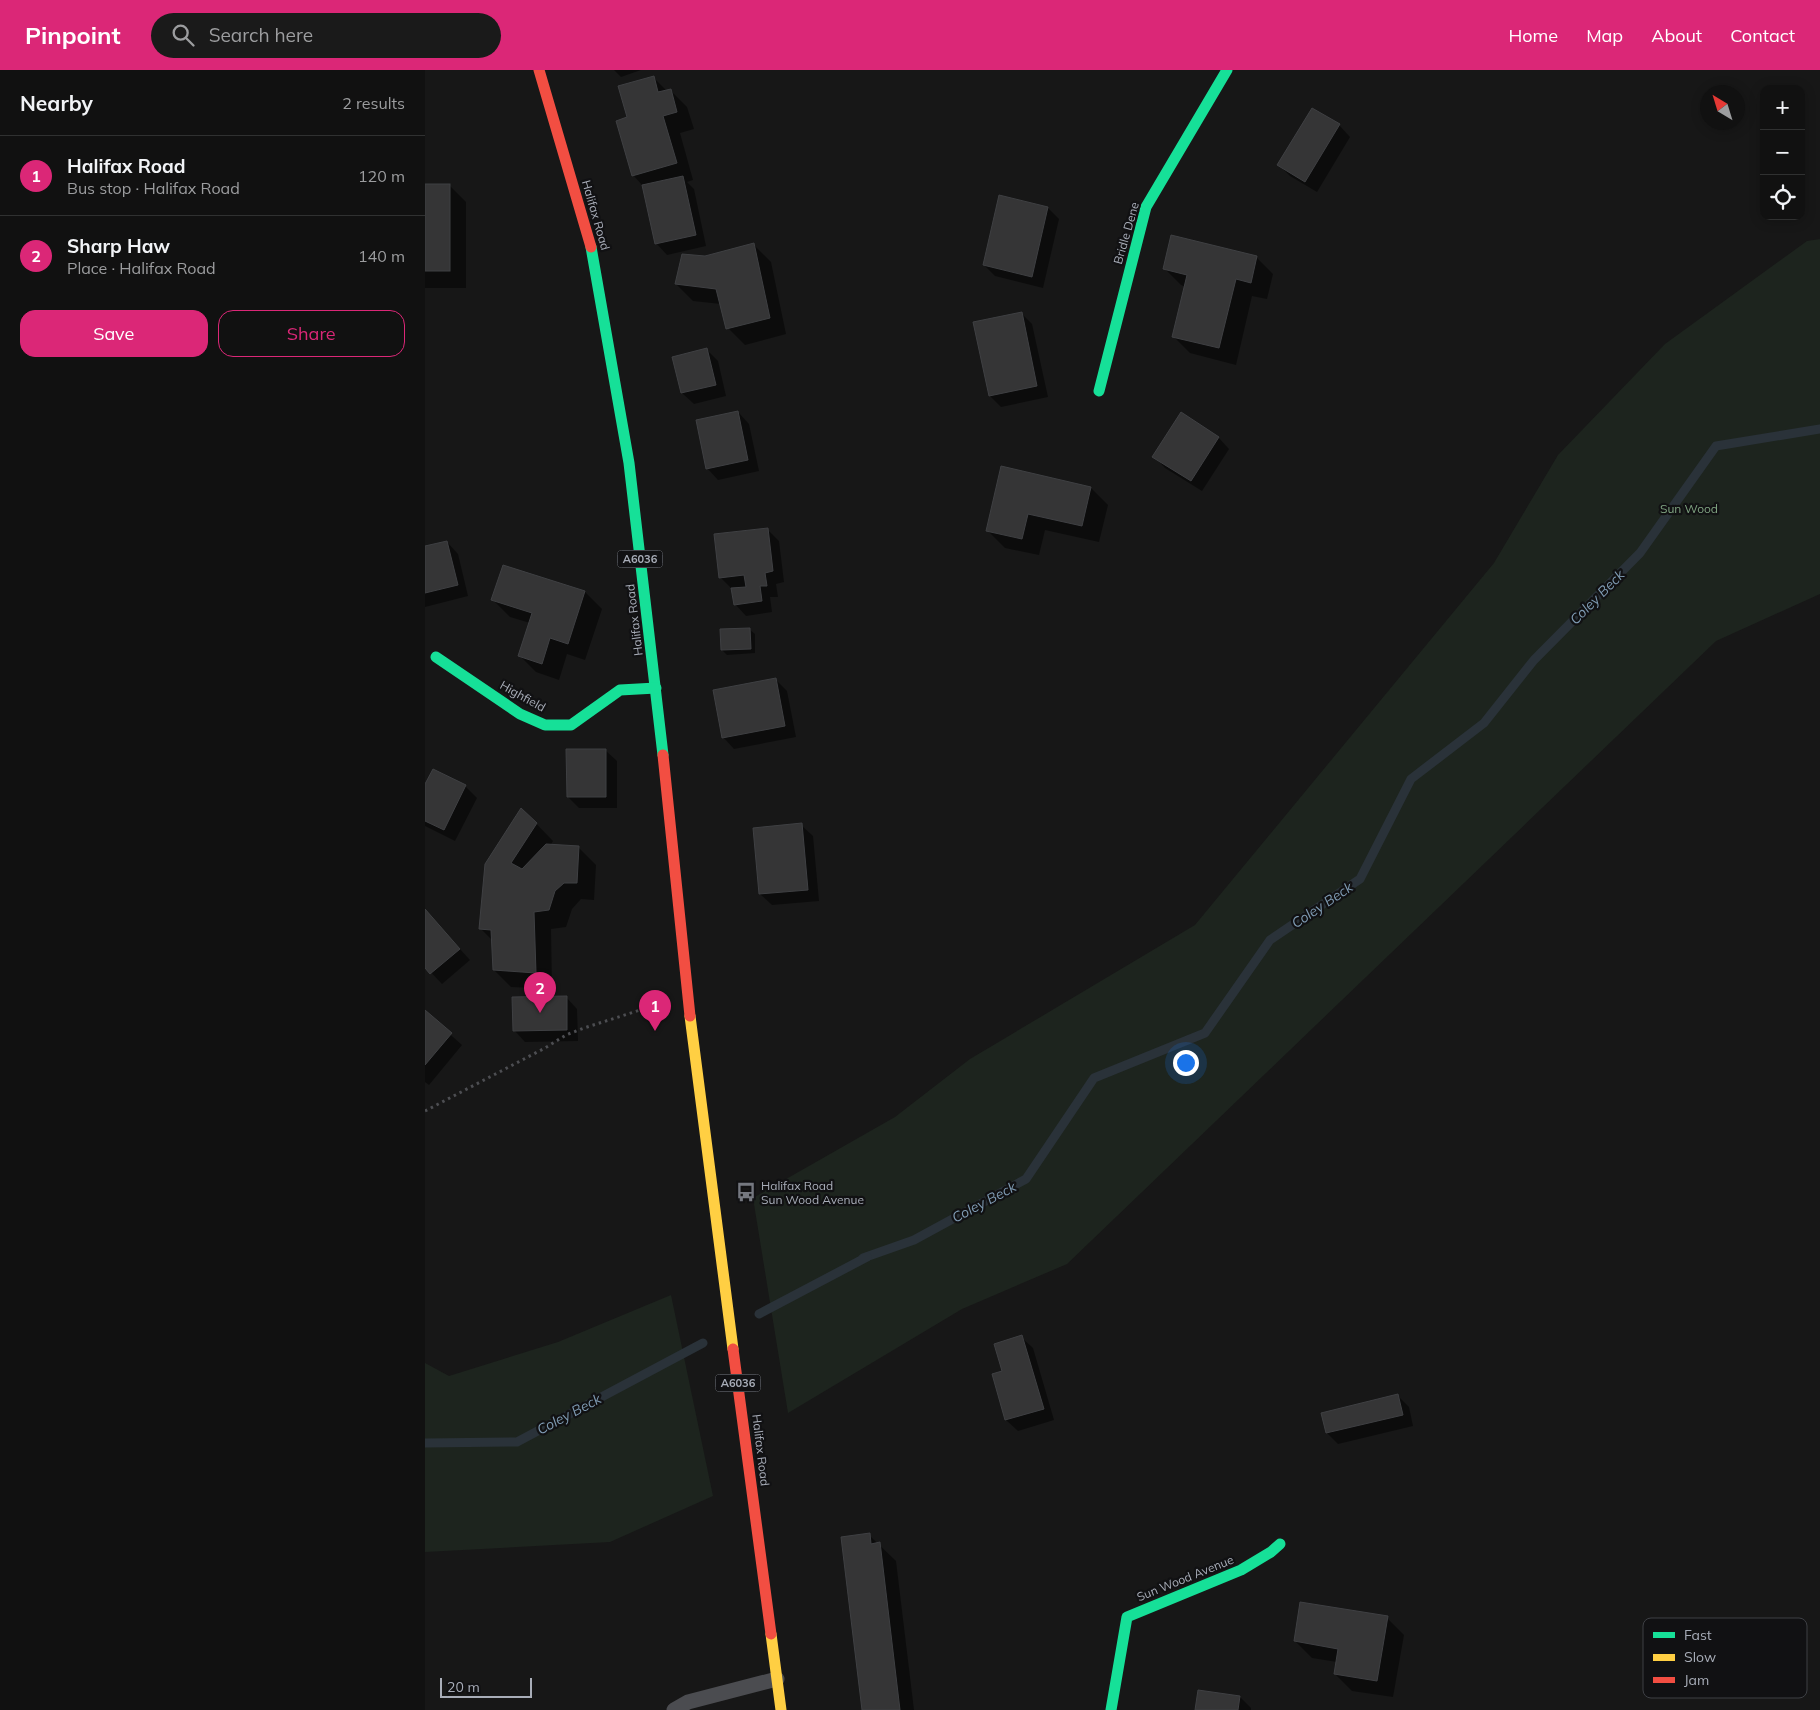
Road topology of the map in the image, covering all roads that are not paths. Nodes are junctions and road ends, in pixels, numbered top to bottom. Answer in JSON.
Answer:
{"nodes":[{"id":1,"x":539,"y":70,"type":"edge"},
{"id":2,"x":1227,"y":70,"type":"edge"},
{"id":3,"x":1099,"y":390,"type":"dead end"},
{"id":4,"x":437,"y":657,"type":"dead end"},
{"id":5,"x":656,"y":688,"type":"junction"},
{"id":6,"x":1280,"y":1544,"type":"dead end"},
{"id":7,"x":777,"y":1679,"type":"junction"},
{"id":8,"x":674,"y":1710,"type":"edge"},
{"id":9,"x":781,"y":1710,"type":"edge"},
{"id":10,"x":1111,"y":1710,"type":"edge"}],
"edges":[{"from":1,"to":5,"type":"main road","name":"Halifax Road","number":"A6036"},
{"from":2,"to":3,"type":"main road","name":"Bridle Dene"},
{"from":4,"to":5,"type":"main road","name":"Highfield"},
{"from":5,"to":7,"type":"main road","name":"Halifax Road","number":"A6036"},
{"from":6,"to":10,"type":"main road","name":"Sun Wood Avenue"},
{"from":7,"to":8,"type":"lane"},
{"from":7,"to":9,"type":"main road","name":"Halifax Road","number":"A6036"}]}
